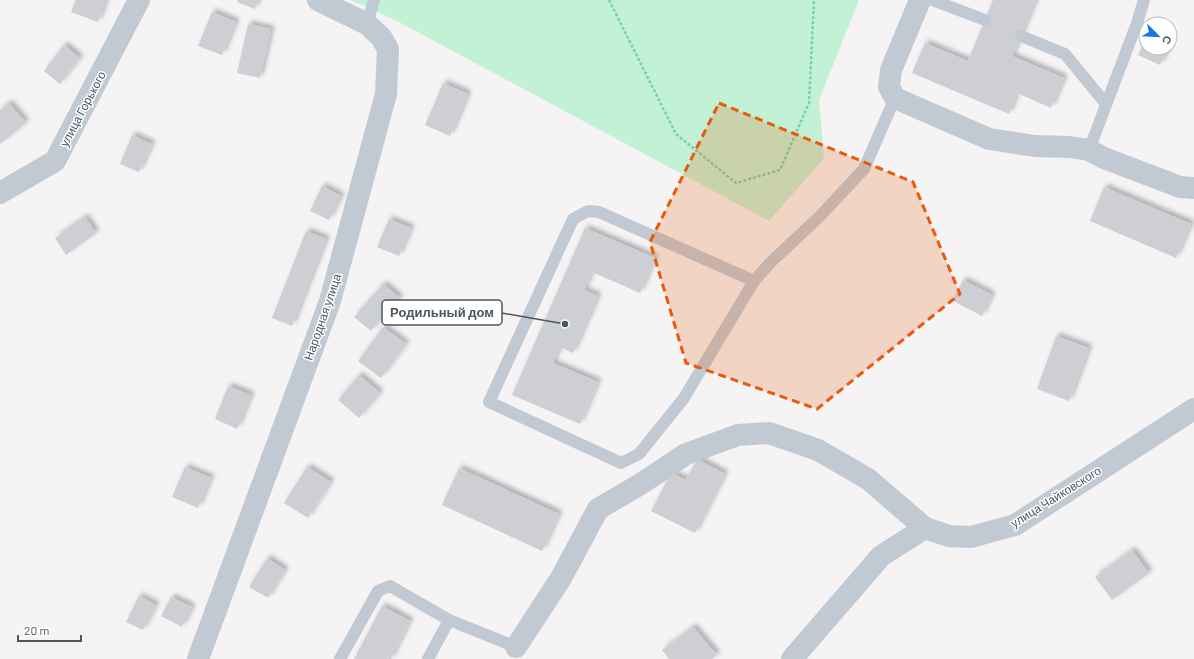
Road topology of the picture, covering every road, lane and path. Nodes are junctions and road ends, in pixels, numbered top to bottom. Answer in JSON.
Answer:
{"nodes":[{"id":1,"x":139,"y":0,"type":"edge"},
{"id":2,"x":318,"y":0,"type":"edge"},
{"id":3,"x":374,"y":0,"type":"edge"},
{"id":4,"x":609,"y":0,"type":"edge"},
{"id":5,"x":814,"y":0,"type":"edge"},
{"id":6,"x":920,"y":0,"type":"edge"},
{"id":7,"x":932,"y":0,"type":"edge"},
{"id":8,"x":1144,"y":0,"type":"edge"},
{"id":9,"x":985,"y":20,"type":"dead end"},
{"id":10,"x":367,"y":24,"type":"junction"},
{"id":11,"x":1021,"y":36,"type":"dead end"},
{"id":12,"x":895,"y":98,"type":"junction"},
{"id":13,"x":1106,"y":104,"type":"junction"},
{"id":14,"x":1089,"y":150,"type":"junction"},
{"id":15,"x":1194,"y":188,"type":"edge"},
{"id":16,"x":0,"y":193,"type":"edge"},
{"id":17,"x":754,"y":281,"type":"junction"},
{"id":18,"x":1194,"y":409,"type":"edge"},
{"id":19,"x":925,"y":528,"type":"junction"},
{"id":20,"x":449,"y":620,"type":"junction"},
{"id":21,"x":516,"y":647,"type":"joint"},
{"id":22,"x":198,"y":659,"type":"edge"},
{"id":23,"x":340,"y":659,"type":"edge"},
{"id":24,"x":428,"y":659,"type":"edge"},
{"id":25,"x":792,"y":659,"type":"edge"}],
"edges":[{"from":1,"to":16,"type":"street","name":"улица Горького"},
{"from":2,"to":10,"type":"street","name":"Народная улица"},
{"from":3,"to":10,"type":"lane"},
{"from":4,"to":5,"type":"path"},
{"from":6,"to":12,"type":"street"},
{"from":7,"to":9,"type":"lane"},
{"from":8,"to":13,"type":"lane"},
{"from":10,"to":22,"type":"street","name":"Народная улица"},
{"from":11,"to":13,"type":"lane"},
{"from":12,"to":14,"type":"street"},
{"from":12,"to":17,"type":"lane"},
{"from":13,"to":14,"type":"lane"},
{"from":14,"to":15,"type":"street"},
{"from":17,"to":17,"type":"lane"},
{"from":18,"to":19,"type":"street","name":"улица Чайковского"},
{"from":19,"to":21,"type":"street"},
{"from":19,"to":25,"type":"street"},
{"from":20,"to":21,"type":"lane"},
{"from":20,"to":23,"type":"lane"},
{"from":20,"to":24,"type":"lane"}]}
